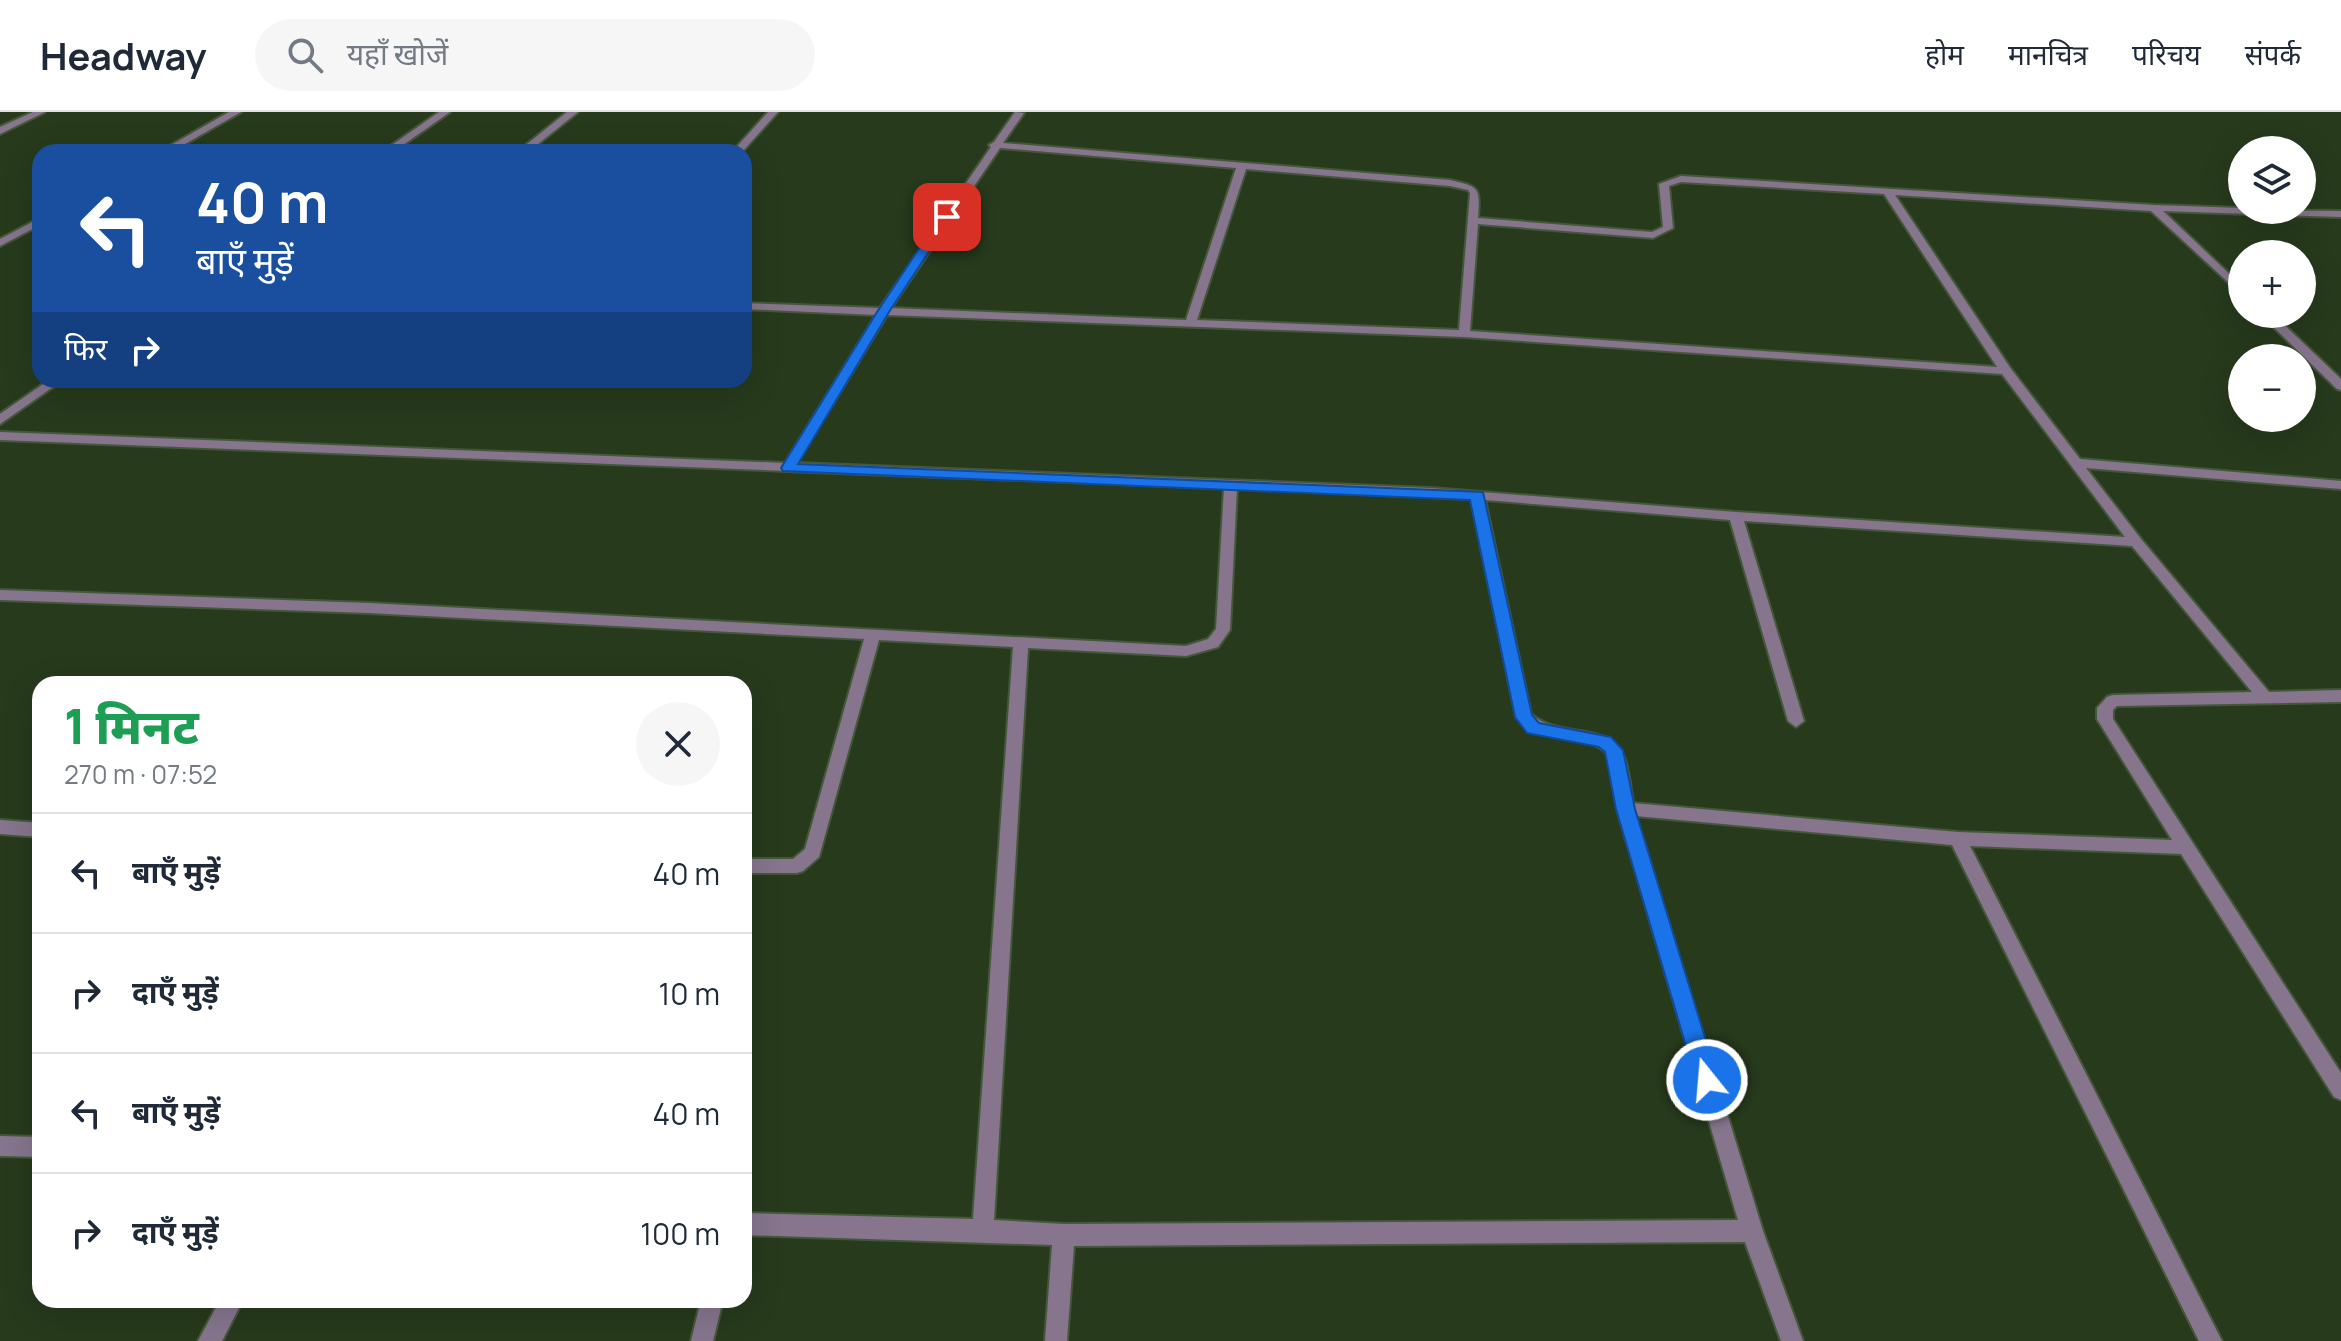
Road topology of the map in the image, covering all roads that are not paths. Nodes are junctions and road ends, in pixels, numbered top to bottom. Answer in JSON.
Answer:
{"nodes":[{"id":1,"x":40,"y":112,"type":"edge"},
{"id":2,"x":236,"y":112,"type":"edge"},
{"id":3,"x":445,"y":112,"type":"edge"},
{"id":4,"x":573,"y":112,"type":"edge"},
{"id":5,"x":773,"y":112,"type":"edge"},
{"id":6,"x":1019,"y":113,"type":"edge"},
{"id":7,"x":0,"y":131,"type":"edge"},
{"id":8,"x":178,"y":144,"type":"edge"},
{"id":9,"x":399,"y":144,"type":"edge"},
{"id":10,"x":532,"y":144,"type":"edge"},
{"id":11,"x":744,"y":144,"type":"edge"},
{"id":12,"x":994,"y":145,"type":"junction"},
{"id":13,"x":1242,"y":165,"type":"junction"},
{"id":14,"x":1889,"y":194,"type":"junction"},
{"id":15,"x":2154,"y":208,"type":"junction"},
{"id":16,"x":2341,"y":214,"type":"edge"},
{"id":17,"x":1473,"y":221,"type":"junction"},
{"id":18,"x":32,"y":225,"type":"edge"},
{"id":19,"x":0,"y":243,"type":"edge"},
{"id":20,"x":2228,"y":279,"type":"edge"},
{"id":21,"x":752,"y":306,"type":"edge"},
{"id":22,"x":883,"y":312,"type":"junction"},
{"id":23,"x":1191,"y":321,"type":"junction"},
{"id":24,"x":2281,"y":328,"type":"edge"},
{"id":25,"x":1464,"y":334,"type":"junction"},
{"id":26,"x":2006,"y":371,"type":"junction"},
{"id":27,"x":2341,"y":386,"type":"edge"},
{"id":28,"x":46,"y":388,"type":"edge"},
{"id":29,"x":0,"y":420,"type":"edge"},
{"id":30,"x":0,"y":436,"type":"edge"},
{"id":31,"x":2078,"y":463,"type":"junction"},
{"id":32,"x":788,"y":468,"type":"junction"},
{"id":33,"x":1231,"y":484,"type":"junction"},
{"id":34,"x":2341,"y":485,"type":"edge"},
{"id":35,"x":1477,"y":495,"type":"junction"},
{"id":36,"x":1736,"y":516,"type":"junction"},
{"id":37,"x":2136,"y":542,"type":"junction"},
{"id":38,"x":0,"y":595,"type":"edge"},
{"id":39,"x":873,"y":635,"type":"junction"},
{"id":40,"x":1021,"y":642,"type":"junction"},
{"id":41,"x":2341,"y":696,"type":"edge"},
{"id":42,"x":2264,"y":697,"type":"junction"},
{"id":43,"x":1796,"y":721,"type":"dead end"},
{"id":44,"x":1625,"y":809,"type":"junction"},
{"id":45,"x":0,"y":827,"type":"edge"},
{"id":46,"x":32,"y":829,"type":"edge"},
{"id":47,"x":1958,"y":839,"type":"junction"},
{"id":48,"x":2186,"y":847,"type":"junction"},
{"id":49,"x":752,"y":866,"type":"edge"},
{"id":50,"x":2341,"y":1091,"type":"edge"},
{"id":51,"x":0,"y":1146,"type":"edge"},
{"id":52,"x":32,"y":1147,"type":"edge"},
{"id":53,"x":752,"y":1224,"type":"edge"},
{"id":54,"x":983,"y":1230,"type":"junction"},
{"id":55,"x":1752,"y":1231,"type":"junction"},
{"id":56,"x":1064,"y":1235,"type":"junction"},
{"id":57,"x":228,"y":1308,"type":"edge"},
{"id":58,"x":710,"y":1308,"type":"edge"},
{"id":59,"x":209,"y":1341,"type":"edge"},
{"id":60,"x":702,"y":1341,"type":"edge"},
{"id":61,"x":1056,"y":1341,"type":"edge"},
{"id":62,"x":1792,"y":1341,"type":"edge"},
{"id":63,"x":2211,"y":1341,"type":"edge"}],
"edges":[{"from":1,"to":7,"type":"street"},
{"from":2,"to":8,"type":"street"},
{"from":3,"to":9,"type":"street"},
{"from":4,"to":10,"type":"street"},
{"from":5,"to":11,"type":"street"},
{"from":6,"to":12,"type":"street"},
{"from":12,"to":13,"type":"street"},
{"from":12,"to":22,"type":"street"},
{"from":13,"to":17,"type":"street"},
{"from":13,"to":23,"type":"street"},
{"from":14,"to":15,"type":"street"},
{"from":14,"to":17,"type":"street"},
{"from":14,"to":26,"type":"street"},
{"from":15,"to":16,"type":"street"},
{"from":15,"to":20,"type":"street"},
{"from":17,"to":25,"type":"street"},
{"from":18,"to":19,"type":"street"},
{"from":21,"to":22,"type":"street"},
{"from":22,"to":23,"type":"street"},
{"from":22,"to":32,"type":"street"},
{"from":23,"to":25,"type":"street"},
{"from":24,"to":27,"type":"street"},
{"from":25,"to":26,"type":"street"},
{"from":26,"to":31,"type":"street"},
{"from":28,"to":29,"type":"street"},
{"from":30,"to":32,"type":"street"},
{"from":31,"to":34,"type":"street"},
{"from":31,"to":37,"type":"street"},
{"from":32,"to":33,"type":"street"},
{"from":33,"to":35,"type":"street"},
{"from":33,"to":40,"type":"street"},
{"from":35,"to":36,"type":"street"},
{"from":35,"to":44,"type":"street"},
{"from":36,"to":37,"type":"street"},
{"from":36,"to":43,"type":"street"},
{"from":37,"to":42,"type":"street"},
{"from":38,"to":39,"type":"street"},
{"from":39,"to":40,"type":"street"},
{"from":39,"to":49,"type":"street"},
{"from":40,"to":54,"type":"street"},
{"from":41,"to":42,"type":"street"},
{"from":42,"to":48,"type":"street"},
{"from":44,"to":47,"type":"street"},
{"from":44,"to":55,"type":"street"},
{"from":45,"to":46,"type":"street"},
{"from":47,"to":48,"type":"street"},
{"from":47,"to":63,"type":"street"},
{"from":48,"to":50,"type":"street"},
{"from":51,"to":52,"type":"street"},
{"from":53,"to":54,"type":"street"},
{"from":54,"to":56,"type":"street"},
{"from":55,"to":56,"type":"street"},
{"from":55,"to":62,"type":"street"},
{"from":56,"to":61,"type":"street"},
{"from":57,"to":59,"type":"street"},
{"from":58,"to":60,"type":"street"}]}
